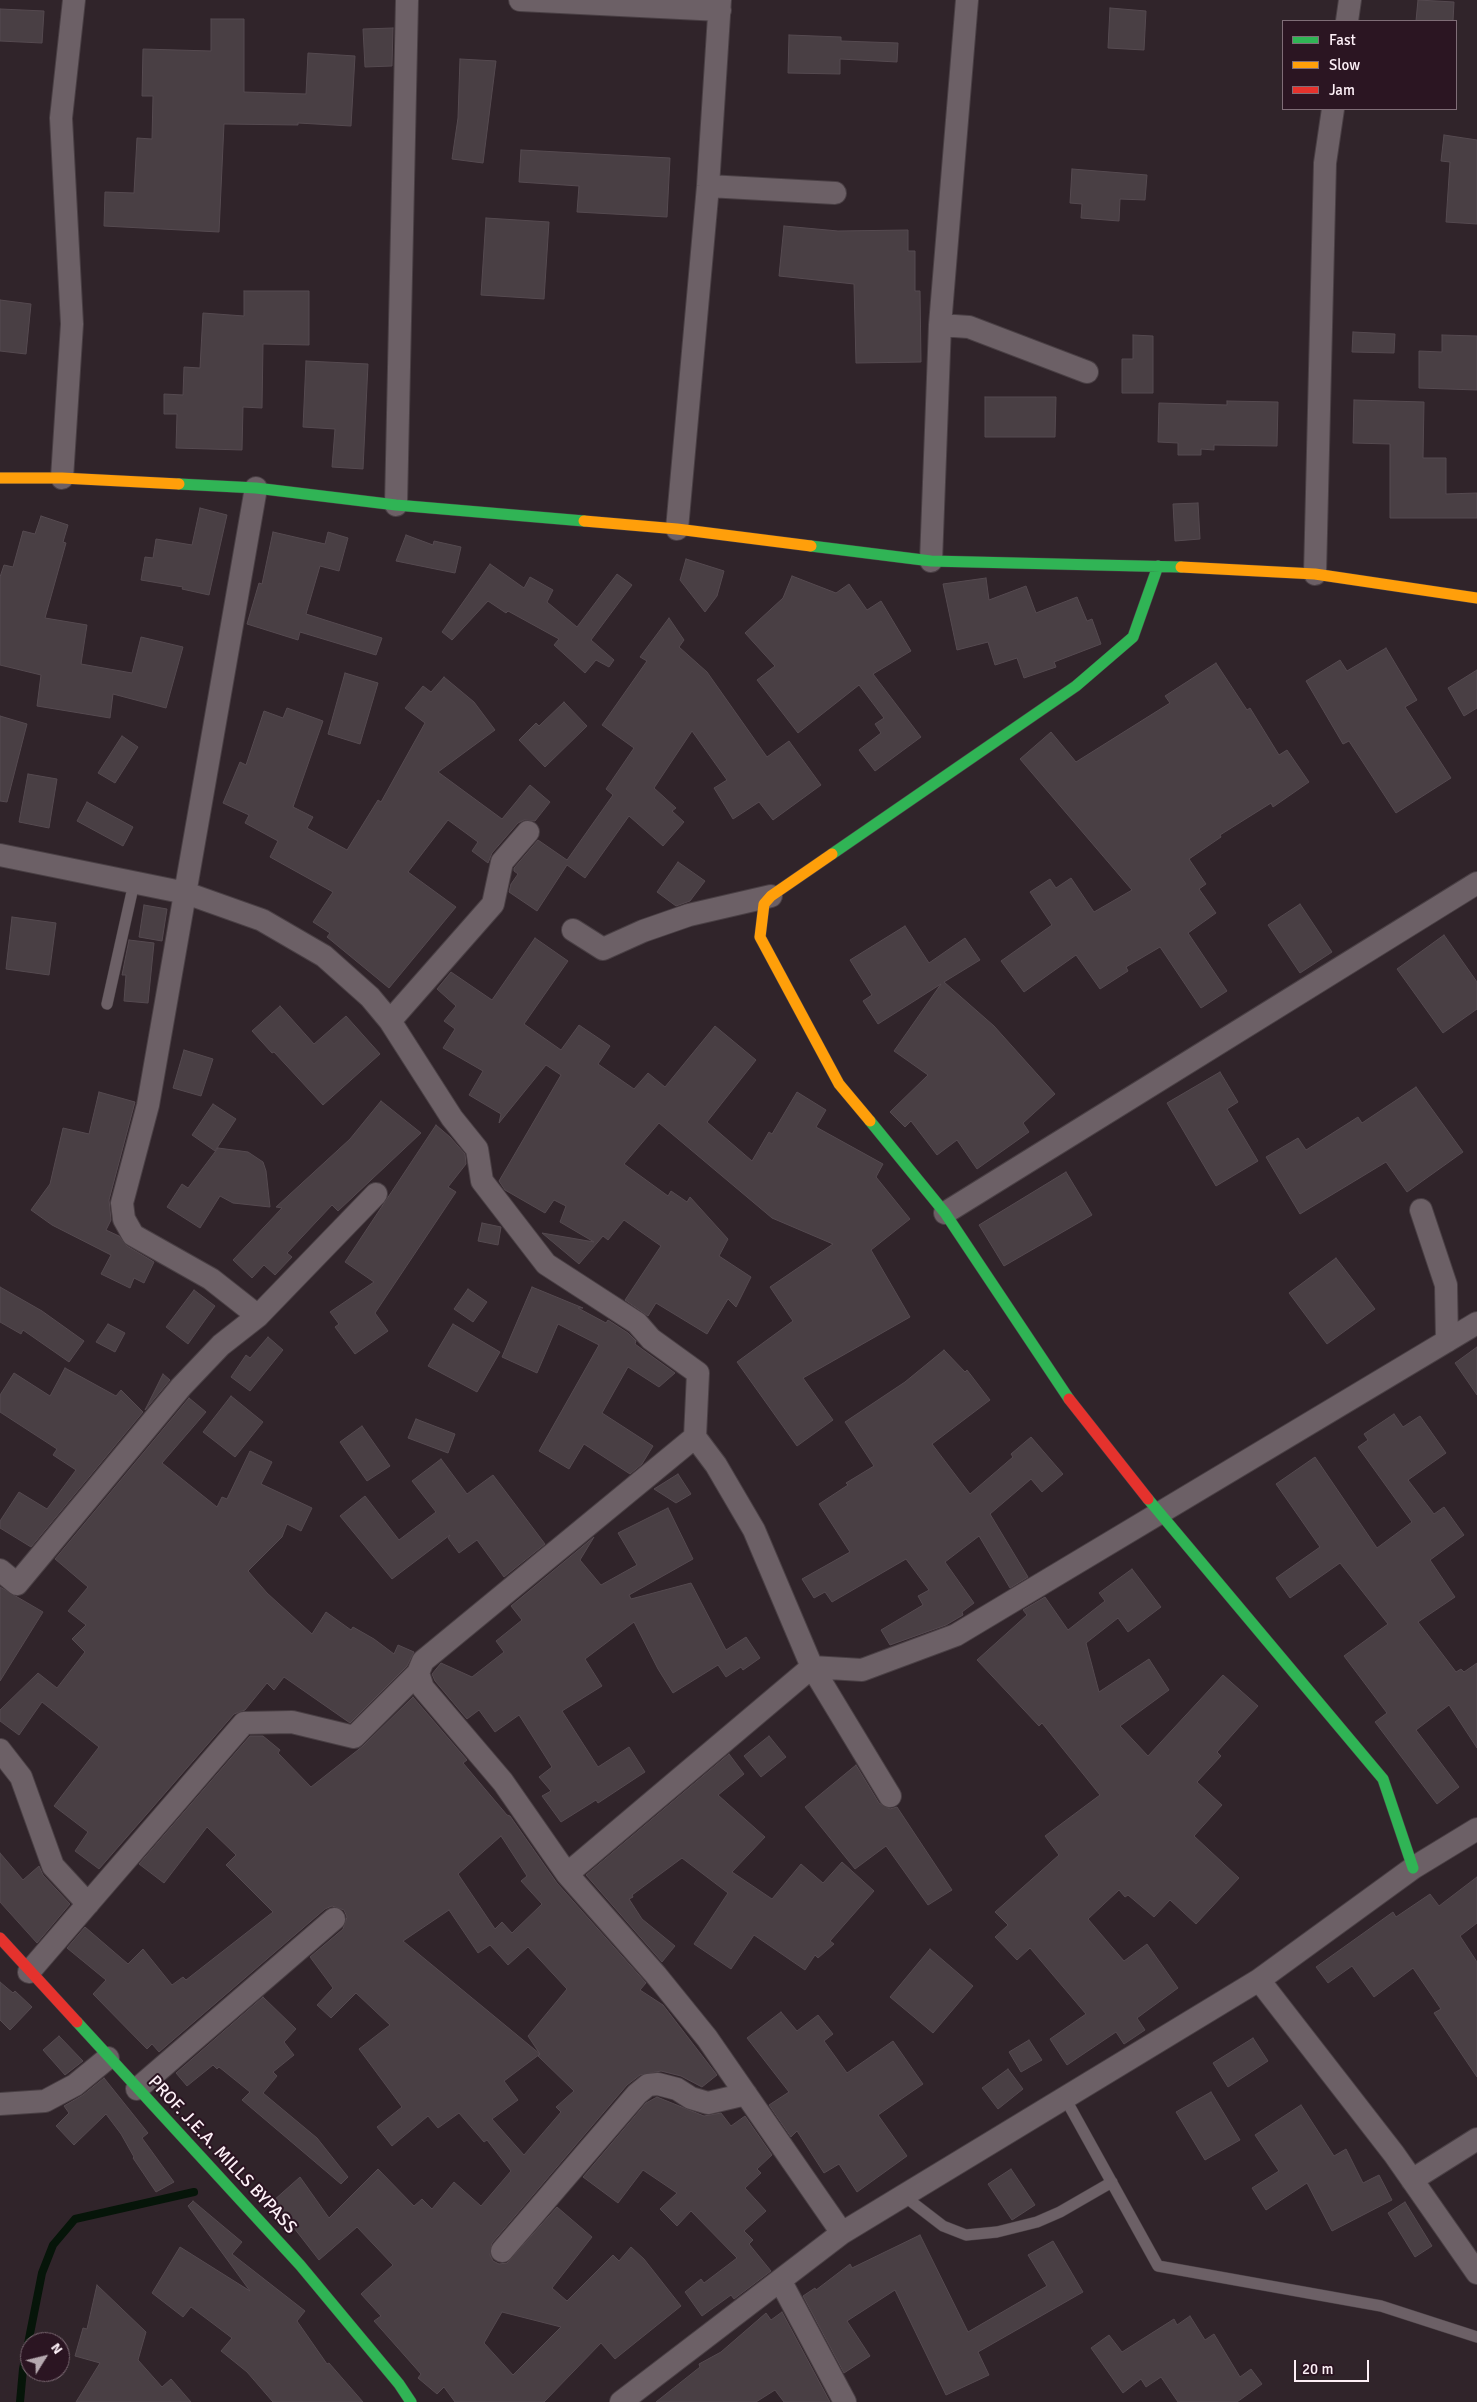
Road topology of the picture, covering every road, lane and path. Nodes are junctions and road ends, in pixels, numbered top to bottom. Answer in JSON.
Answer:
{"nodes":[{"id":1,"x":74,"y":0,"type":"edge"},
{"id":2,"x":407,"y":0,"type":"edge"},
{"id":3,"x":520,"y":0,"type":"edge"},
{"id":4,"x":966,"y":0,"type":"edge"},
{"id":5,"x":1350,"y":0,"type":"edge"},
{"id":6,"x":720,"y":5,"type":"edge"},
{"id":7,"x":1347,"y":20,"type":"edge"},
{"id":8,"x":1333,"y":110,"type":"edge"},
{"id":9,"x":708,"y":186,"type":"junction"},
{"id":10,"x":835,"y":193,"type":"dead end"},
{"id":11,"x":940,"y":325,"type":"junction"},
{"id":12,"x":1087,"y":372,"type":"dead end"},
{"id":13,"x":0,"y":478,"type":"edge"},
{"id":14,"x":62,"y":478,"type":"junction"},
{"id":15,"x":256,"y":488,"type":"junction"},
{"id":16,"x":396,"y":505,"type":"junction"},
{"id":17,"x":677,"y":529,"type":"junction"},
{"id":18,"x":932,"y":561,"type":"junction"},
{"id":19,"x":1158,"y":566,"type":"junction"},
{"id":20,"x":1315,"y":574,"type":"junction"},
{"id":21,"x":1477,"y":598,"type":"edge"},
{"id":22,"x":528,"y":832,"type":"dead end"},
{"id":23,"x":0,"y":855,"type":"edge"},
{"id":24,"x":134,"y":883,"type":"junction"},
{"id":25,"x":1477,"y":883,"type":"edge"},
{"id":26,"x":186,"y":893,"type":"junction"},
{"id":27,"x":771,"y":896,"type":"junction"},
{"id":28,"x":573,"y":930,"type":"dead end"},
{"id":29,"x":107,"y":1004,"type":"dead end"},
{"id":30,"x":390,"y":1021,"type":"junction"},
{"id":31,"x":376,"y":1194,"type":"dead end"},
{"id":32,"x":1422,"y":1210,"type":"dead end"},
{"id":33,"x":945,"y":1213,"type":"junction"},
{"id":34,"x":258,"y":1316,"type":"junction"},
{"id":35,"x":1477,"y":1323,"type":"edge"},
{"id":36,"x":1447,"y":1342,"type":"junction"},
{"id":37,"x":695,"y":1438,"type":"junction"},
{"id":38,"x":1159,"y":1513,"type":"junction"},
{"id":39,"x":0,"y":1570,"type":"edge"},
{"id":40,"x":812,"y":1667,"type":"junction"},
{"id":41,"x":418,"y":1673,"type":"junction"},
{"id":42,"x":0,"y":1750,"type":"edge"},
{"id":43,"x":890,"y":1796,"type":"dead end"},
{"id":44,"x":1477,"y":1828,"type":"edge"},
{"id":45,"x":1413,"y":1868,"type":"junction"},
{"id":46,"x":566,"y":1874,"type":"junction"},
{"id":47,"x":88,"y":1904,"type":"junction"},
{"id":48,"x":334,"y":1920,"type":"dead end"},
{"id":49,"x":0,"y":1938,"type":"edge"},
{"id":50,"x":29,"y":1972,"type":"junction"},
{"id":51,"x":1259,"y":1980,"type":"junction"},
{"id":52,"x":108,"y":2058,"type":"junction"},
{"id":53,"x":137,"y":2089,"type":"junction"},
{"id":54,"x":746,"y":2094,"type":"junction"},
{"id":55,"x":1065,"y":2098,"type":"junction"},
{"id":56,"x":0,"y":2104,"type":"edge"},
{"id":57,"x":1477,"y":2139,"type":"edge"},
{"id":58,"x":1412,"y":2180,"type":"junction"},
{"id":59,"x":1112,"y":2182,"type":"junction"},
{"id":60,"x":904,"y":2196,"type":"junction"},
{"id":61,"x":842,"y":2233,"type":"junction"},
{"id":62,"x":502,"y":2251,"type":"dead end"},
{"id":63,"x":1477,"y":2273,"type":"edge"},
{"id":64,"x":781,"y":2282,"type":"junction"},
{"id":65,"x":1477,"y":2337,"type":"edge"},
{"id":66,"x":411,"y":2402,"type":"edge"},
{"id":67,"x":621,"y":2402,"type":"edge"},
{"id":68,"x":845,"y":2402,"type":"edge"}],
"edges":[{"from":1,"to":14,"type":"street"},
{"from":2,"to":16,"type":"street"},
{"from":3,"to":6,"type":"street"},
{"from":4,"to":11,"type":"street"},
{"from":5,"to":7,"type":"street"},
{"from":6,"to":9,"type":"street"},
{"from":8,"to":20,"type":"street"},
{"from":9,"to":10,"type":"street"},
{"from":9,"to":17,"type":"street"},
{"from":11,"to":12,"type":"street"},
{"from":11,"to":18,"type":"street"},
{"from":13,"to":14,"type":"street"},
{"from":14,"to":15,"type":"street"},
{"from":15,"to":16,"type":"street"},
{"from":15,"to":26,"type":"street"},
{"from":16,"to":17,"type":"street"},
{"from":17,"to":18,"type":"street"},
{"from":18,"to":19,"type":"street"},
{"from":19,"to":20,"type":"street"},
{"from":19,"to":27,"type":"street"},
{"from":20,"to":21,"type":"street"},
{"from":22,"to":30,"type":"street"},
{"from":23,"to":24,"type":"street"},
{"from":24,"to":26,"type":"street"},
{"from":24,"to":29,"type":"lane"},
{"from":25,"to":33,"type":"street"},
{"from":26,"to":30,"type":"street"},
{"from":26,"to":34,"type":"street"},
{"from":27,"to":28,"type":"street"},
{"from":27,"to":33,"type":"street"},
{"from":30,"to":37,"type":"street"},
{"from":31,"to":34,"type":"street"},
{"from":32,"to":36,"type":"street"},
{"from":33,"to":38,"type":"street"},
{"from":34,"to":39,"type":"street"},
{"from":35,"to":36,"type":"street"},
{"from":36,"to":38,"type":"street"},
{"from":37,"to":40,"type":"street"},
{"from":37,"to":41,"type":"street"},
{"from":38,"to":40,"type":"street"},
{"from":38,"to":45,"type":"street"},
{"from":40,"to":43,"type":"street"},
{"from":40,"to":46,"type":"street"},
{"from":41,"to":46,"type":"street"},
{"from":41,"to":47,"type":"street"},
{"from":42,"to":47,"type":"street"},
{"from":44,"to":45,"type":"street"},
{"from":45,"to":51,"type":"street"},
{"from":46,"to":54,"type":"street"},
{"from":47,"to":50,"type":"street"},
{"from":48,"to":53,"type":"street"},
{"from":49,"to":50,"type":"street","name":"PROF. J.E.A. MILLS BYPASS"},
{"from":50,"to":52,"type":"street","name":"PROF. J.E.A. MILLS BYPASS"},
{"from":51,"to":55,"type":"street"},
{"from":51,"to":58,"type":"street"},
{"from":52,"to":53,"type":"street","name":"PROF. J.E.A. MILLS BYPASS"},
{"from":52,"to":56,"type":"street"},
{"from":53,"to":66,"type":"street","name":"PROF. J.E.A. MILLS BYPASS"},
{"from":54,"to":61,"type":"street"},
{"from":54,"to":62,"type":"street"},
{"from":55,"to":59,"type":"lane"},
{"from":55,"to":60,"type":"street"},
{"from":57,"to":58,"type":"street"},
{"from":58,"to":63,"type":"street"},
{"from":59,"to":60,"type":"lane"},
{"from":59,"to":65,"type":"lane"},
{"from":60,"to":61,"type":"street"},
{"from":61,"to":64,"type":"street"},
{"from":64,"to":67,"type":"street"},
{"from":64,"to":68,"type":"street"}]}
